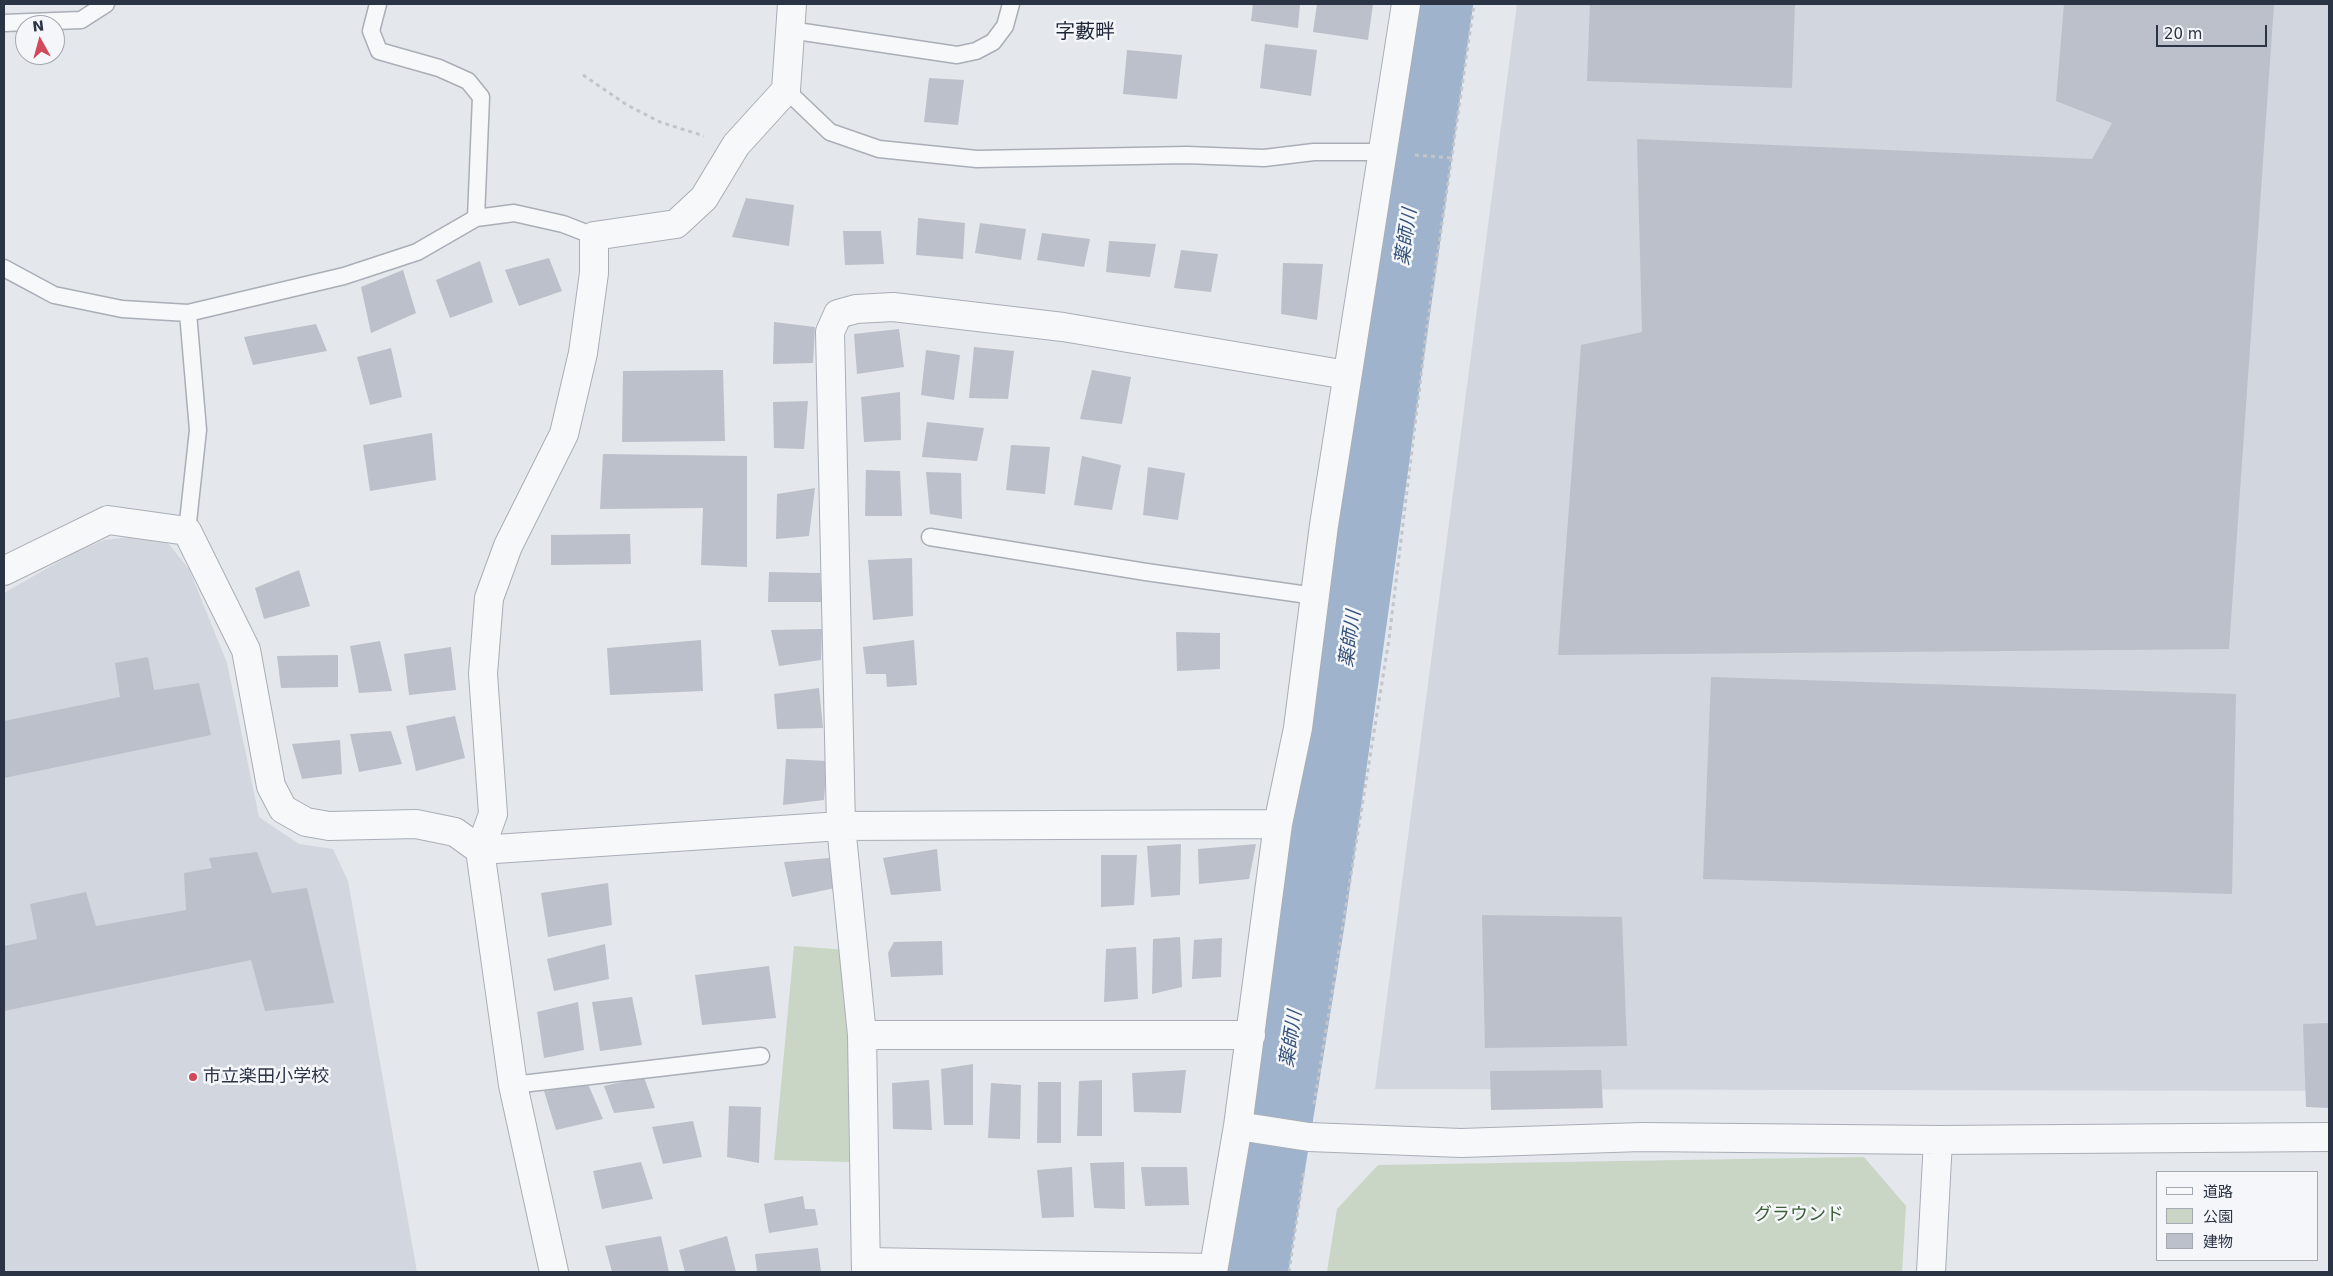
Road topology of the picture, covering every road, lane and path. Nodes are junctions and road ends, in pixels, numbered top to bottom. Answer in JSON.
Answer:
{"nodes":[{"id":1,"x":106,"y":4,"type":"edge"},
{"id":2,"x":378,"y":4,"type":"edge"},
{"id":3,"x":792,"y":4,"type":"edge"},
{"id":4,"x":1010,"y":4,"type":"edge"},
{"id":5,"x":1406,"y":4,"type":"edge"},
{"id":6,"x":1474,"y":4,"type":"edge"},
{"id":7,"x":4,"y":23,"type":"edge"},
{"id":8,"x":790,"y":30,"type":"junction"},
{"id":9,"x":583,"y":75,"type":"dead end"},
{"id":10,"x":786,"y":90,"type":"junction"},
{"id":11,"x":736,"y":146,"type":"junction"},
{"id":12,"x":1382,"y":152,"type":"junction"},
{"id":13,"x":476,"y":218,"type":"junction"},
{"id":14,"x":594,"y":236,"type":"junction"},
{"id":15,"x":4,"y":268,"type":"edge"},
{"id":16,"x":188,"y":313,"type":"junction"},
{"id":17,"x":1347,"y":375,"type":"junction"},
{"id":18,"x":187,"y":531,"type":"junction"},
{"id":19,"x":930,"y":537,"type":"dead end"},
{"id":20,"x":4,"y":571,"type":"edge"},
{"id":21,"x":1315,"y":596,"type":"junction"},
{"id":22,"x":1278,"y":824,"type":"junction"},
{"id":23,"x":841,"y":826,"type":"junction"},
{"id":24,"x":480,"y":850,"type":"junction"},
{"id":25,"x":862,"y":1035,"type":"junction"},
{"id":26,"x":1251,"y":1035,"type":"junction"},
{"id":27,"x":761,"y":1056,"type":"dead end"},
{"id":28,"x":512,"y":1085,"type":"junction"},
{"id":29,"x":1247,"y":1127,"type":"junction"},
{"id":30,"x":1309,"y":1137,"type":"junction"},
{"id":31,"x":2329,"y":1137,"type":"edge"},
{"id":32,"x":1938,"y":1140,"type":"junction"},
{"id":33,"x":866,"y":1267,"type":"edge"},
{"id":34,"x":1213,"y":1270,"type":"edge"},
{"id":35,"x":554,"y":1272,"type":"edge"},
{"id":36,"x":1289,"y":1272,"type":"edge"},
{"id":37,"x":1931,"y":1272,"type":"edge"}],
"edges":[{"from":1,"to":7,"type":"lane"},
{"from":2,"to":13,"type":"lane"},
{"from":3,"to":8,"type":"street"},
{"from":4,"to":8,"type":"lane"},
{"from":5,"to":12,"type":"street"},
{"from":6,"to":30,"type":"path"},
{"from":8,"to":10,"type":"street"},
{"from":9,"to":11,"type":"path"},
{"from":10,"to":11,"type":"street"},
{"from":10,"to":12,"type":"lane"},
{"from":11,"to":14,"type":"street"},
{"from":12,"to":17,"type":"street"},
{"from":13,"to":14,"type":"lane"},
{"from":13,"to":16,"type":"lane"},
{"from":14,"to":24,"type":"street"},
{"from":15,"to":16,"type":"lane"},
{"from":16,"to":18,"type":"lane"},
{"from":17,"to":21,"type":"street"},
{"from":17,"to":23,"type":"street"},
{"from":18,"to":20,"type":"street"},
{"from":18,"to":24,"type":"street"},
{"from":19,"to":21,"type":"lane"},
{"from":21,"to":22,"type":"street"},
{"from":22,"to":23,"type":"street"},
{"from":22,"to":26,"type":"street"},
{"from":23,"to":24,"type":"street"},
{"from":23,"to":25,"type":"street"},
{"from":24,"to":28,"type":"street"},
{"from":25,"to":26,"type":"street"},
{"from":25,"to":33,"type":"street"},
{"from":26,"to":29,"type":"street"},
{"from":27,"to":28,"type":"lane"},
{"from":28,"to":35,"type":"street"},
{"from":29,"to":30,"type":"street"},
{"from":29,"to":34,"type":"street"},
{"from":30,"to":32,"type":"street"},
{"from":30,"to":36,"type":"path"},
{"from":31,"to":32,"type":"street"},
{"from":32,"to":37,"type":"street"},
{"from":33,"to":34,"type":"street"}]}
